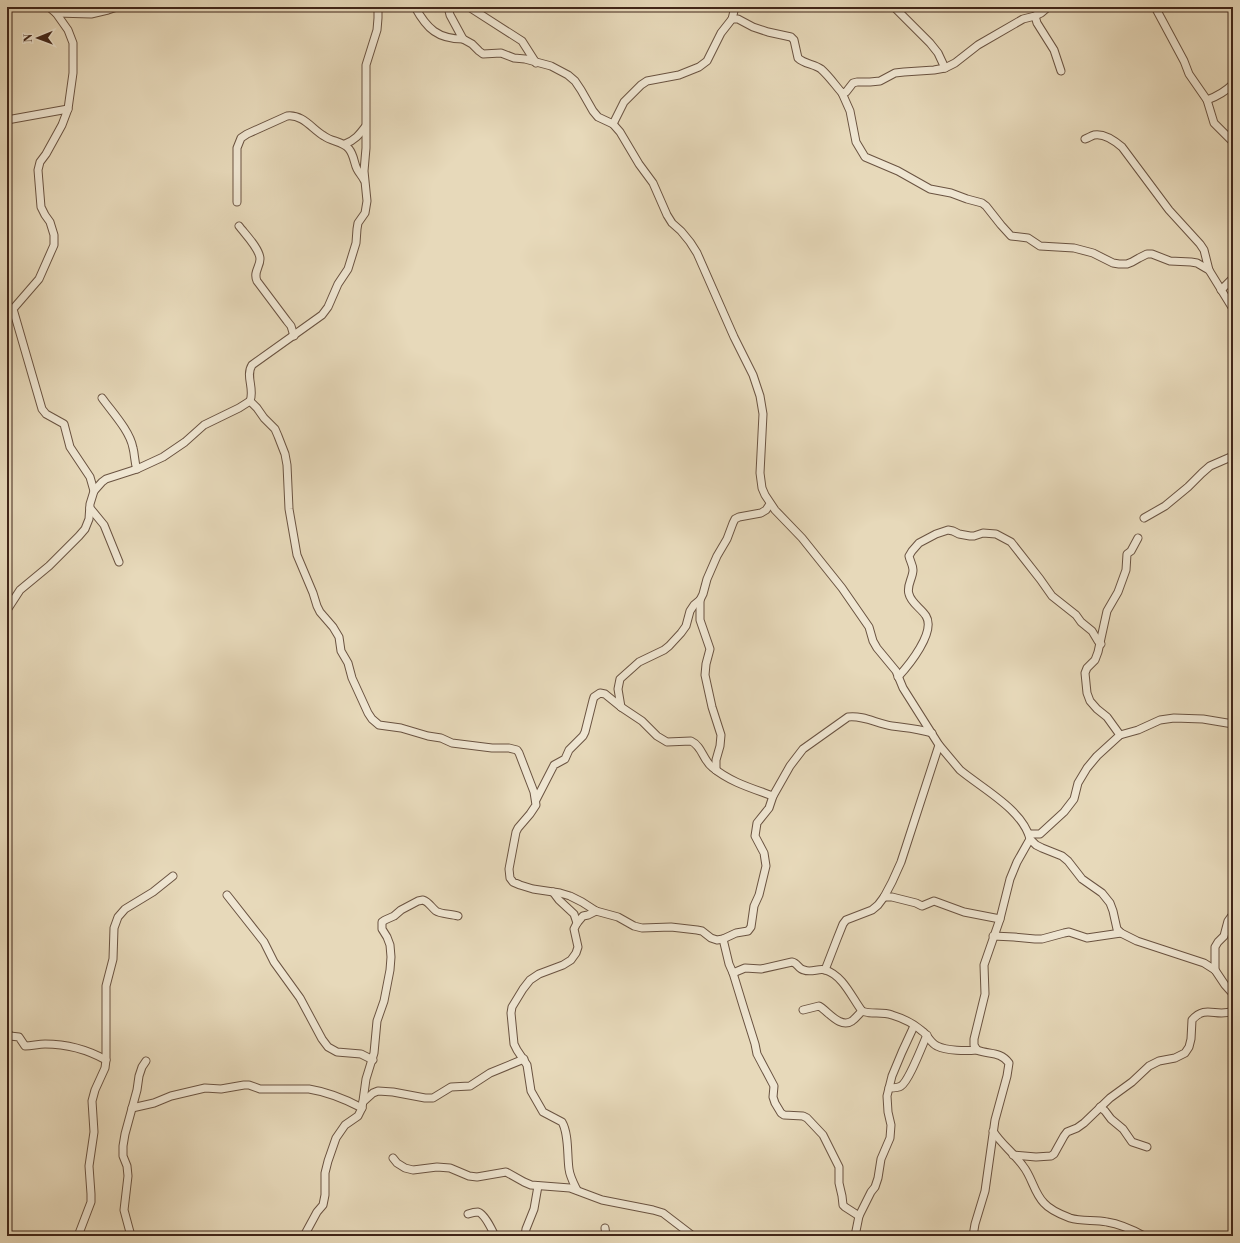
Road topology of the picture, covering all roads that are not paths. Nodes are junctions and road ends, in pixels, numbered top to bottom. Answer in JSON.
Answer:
{"nodes":[{"id":1,"x":49,"y":7,"type":"edge"},
{"id":2,"x":117,"y":7,"type":"edge"},
{"id":3,"x":378,"y":7,"type":"edge"},
{"id":4,"x":415,"y":7,"type":"edge"},
{"id":5,"x":469,"y":7,"type":"edge"},
{"id":6,"x":735,"y":7,"type":"edge"},
{"id":7,"x":894,"y":7,"type":"edge"},
{"id":8,"x":1048,"y":7,"type":"edge"},
{"id":9,"x":1155,"y":7,"type":"edge"},
{"id":10,"x":447,"y":9,"type":"edge"},
{"id":11,"x":56,"y":13,"type":"junction"},
{"id":12,"x":1035,"y":16,"type":"junction"},
{"id":13,"x":732,"y":19,"type":"junction"},
{"id":14,"x":463,"y":39,"type":"junction"},
{"id":15,"x":536,"y":63,"type":"junction"},
{"id":16,"x":945,"y":68,"type":"junction"},
{"id":17,"x":1061,"y":71,"type":"dead end"},
{"id":18,"x":1233,"y":84,"type":"edge"},
{"id":19,"x":842,"y":93,"type":"junction"},
{"id":20,"x":1207,"y":100,"type":"junction"},
{"id":21,"x":68,"y":109,"type":"junction"},
{"id":22,"x":7,"y":120,"type":"edge"},
{"id":23,"x":613,"y":124,"type":"junction"},
{"id":24,"x":366,"y":126,"type":"junction"},
{"id":25,"x":1085,"y":139,"type":"dead end"},
{"id":26,"x":1233,"y":142,"type":"edge"},
{"id":27,"x":345,"y":144,"type":"junction"},
{"id":28,"x":364,"y":180,"type":"junction"},
{"id":29,"x":237,"y":202,"type":"dead end"},
{"id":30,"x":239,"y":226,"type":"dead end"},
{"id":31,"x":1208,"y":270,"type":"junction"},
{"id":32,"x":1233,"y":278,"type":"edge"},
{"id":33,"x":1221,"y":290,"type":"junction"},
{"id":34,"x":1233,"y":309,"type":"edge"},
{"id":35,"x":294,"y":336,"type":"junction"},
{"id":36,"x":102,"y":398,"type":"dead end"},
{"id":37,"x":250,"y":401,"type":"junction"},
{"id":38,"x":1233,"y":456,"type":"edge"},
{"id":39,"x":137,"y":469,"type":"junction"},
{"id":40,"x":94,"y":491,"type":"junction"},
{"id":41,"x":770,"y":504,"type":"junction"},
{"id":42,"x":90,"y":508,"type":"junction"},
{"id":43,"x":1144,"y":518,"type":"dead end"},
{"id":44,"x":1138,"y":538,"type":"dead end"},
{"id":45,"x":119,"y":562,"type":"dead end"},
{"id":46,"x":700,"y":600,"type":"junction"},
{"id":47,"x":7,"y":610,"type":"edge"},
{"id":48,"x":1101,"y":644,"type":"junction"},
{"id":49,"x":898,"y":676,"type":"junction"},
{"id":50,"x":621,"y":707,"type":"junction"},
{"id":51,"x":1233,"y":724,"type":"edge"},
{"id":52,"x":932,"y":734,"type":"junction"},
{"id":53,"x":1120,"y":735,"type":"junction"},
{"id":54,"x":939,"y":745,"type":"junction"},
{"id":55,"x":716,"y":770,"type":"junction"},
{"id":56,"x":773,"y":796,"type":"junction"},
{"id":57,"x":536,"y":800,"type":"junction"},
{"id":58,"x":1030,"y":837,"type":"junction"},
{"id":59,"x":173,"y":876,"type":"dead end"},
{"id":60,"x":552,"y":892,"type":"junction"},
{"id":61,"x":227,"y":895,"type":"dead end"},
{"id":62,"x":884,"y":897,"type":"junction"},
{"id":63,"x":596,"y":911,"type":"junction"},
{"id":64,"x":1233,"y":914,"type":"edge"},
{"id":65,"x":458,"y":916,"type":"dead end"},
{"id":66,"x":1000,"y":919,"type":"junction"},
{"id":67,"x":577,"y":923,"type":"junction"},
{"id":68,"x":1122,"y":933,"type":"junction"},
{"id":69,"x":993,"y":936,"type":"junction"},
{"id":70,"x":723,"y":939,"type":"junction"},
{"id":71,"x":825,"y":970,"type":"junction"},
{"id":72,"x":1215,"y":970,"type":"junction"},
{"id":73,"x":733,"y":973,"type":"junction"},
{"id":74,"x":1233,"y":994,"type":"edge"},
{"id":75,"x":803,"y":1010,"type":"dead end"},
{"id":76,"x":862,"y":1011,"type":"junction"},
{"id":77,"x":1233,"y":1011,"type":"edge"},
{"id":78,"x":914,"y":1026,"type":"junction"},
{"id":79,"x":7,"y":1031,"type":"edge"},
{"id":80,"x":927,"y":1035,"type":"junction"},
{"id":81,"x":977,"y":1050,"type":"junction"},
{"id":82,"x":524,"y":1059,"type":"junction"},
{"id":83,"x":106,"y":1060,"type":"junction"},
{"id":84,"x":373,"y":1060,"type":"junction"},
{"id":85,"x":146,"y":1061,"type":"dead end"},
{"id":86,"x":889,"y":1088,"type":"junction"},
{"id":87,"x":362,"y":1105,"type":"junction"},
{"id":88,"x":1100,"y":1107,"type":"junction"},
{"id":89,"x":132,"y":1108,"type":"junction"},
{"id":90,"x":993,"y":1131,"type":"junction"},
{"id":91,"x":1147,"y":1147,"type":"dead end"},
{"id":92,"x":1013,"y":1155,"type":"junction"},
{"id":93,"x":393,"y":1158,"type":"dead end"},
{"id":94,"x":538,"y":1186,"type":"junction"},
{"id":95,"x":577,"y":1190,"type":"junction"},
{"id":96,"x":468,"y":1214,"type":"dead end"},
{"id":97,"x":859,"y":1216,"type":"junction"},
{"id":98,"x":605,"y":1228,"type":"dead end"},
{"id":99,"x":78,"y":1236,"type":"edge"},
{"id":100,"x":131,"y":1236,"type":"edge"},
{"id":101,"x":304,"y":1236,"type":"edge"},
{"id":102,"x":495,"y":1236,"type":"edge"},
{"id":103,"x":525,"y":1236,"type":"edge"},
{"id":104,"x":606,"y":1236,"type":"edge"},
{"id":105,"x":693,"y":1236,"type":"edge"},
{"id":106,"x":855,"y":1236,"type":"edge"},
{"id":107,"x":973,"y":1236,"type":"edge"},
{"id":108,"x":1144,"y":1236,"type":"edge"}],
"edges":[{"from":1,"to":11,"type":"street"},
{"from":2,"to":11,"type":"street"},
{"from":3,"to":24,"type":"street"},
{"from":4,"to":14,"type":"street"},
{"from":5,"to":15,"type":"street"},
{"from":6,"to":13,"type":"street"},
{"from":7,"to":16,"type":"street"},
{"from":8,"to":12,"type":"street"},
{"from":9,"to":20,"type":"street"},
{"from":10,"to":14,"type":"street"},
{"from":11,"to":21,"type":"street"},
{"from":12,"to":16,"type":"street"},
{"from":12,"to":17,"type":"street"},
{"from":13,"to":19,"type":"street"},
{"from":13,"to":23,"type":"street"},
{"from":14,"to":15,"type":"street"},
{"from":15,"to":23,"type":"street"},
{"from":16,"to":19,"type":"street"},
{"from":18,"to":20,"type":"street"},
{"from":19,"to":31,"type":"street"},
{"from":20,"to":26,"type":"street"},
{"from":21,"to":22,"type":"street"},
{"from":21,"to":40,"type":"street"},
{"from":23,"to":41,"type":"street"},
{"from":24,"to":27,"type":"street"},
{"from":24,"to":28,"type":"street"},
{"from":25,"to":31,"type":"street"},
{"from":27,"to":28,"type":"street"},
{"from":27,"to":29,"type":"street"},
{"from":28,"to":35,"type":"street"},
{"from":30,"to":35,"type":"street"},
{"from":31,"to":33,"type":"street"},
{"from":32,"to":33,"type":"street"},
{"from":33,"to":34,"type":"street"},
{"from":35,"to":37,"type":"street"},
{"from":36,"to":39,"type":"street"},
{"from":37,"to":39,"type":"street"},
{"from":37,"to":57,"type":"street"},
{"from":38,"to":43,"type":"street"},
{"from":39,"to":40,"type":"street"},
{"from":40,"to":42,"type":"street"},
{"from":41,"to":46,"type":"street"},
{"from":41,"to":49,"type":"street"},
{"from":42,"to":45,"type":"street"},
{"from":42,"to":47,"type":"street"},
{"from":44,"to":48,"type":"street"},
{"from":46,"to":50,"type":"street"},
{"from":46,"to":55,"type":"street"},
{"from":48,"to":49,"type":"street"},
{"from":48,"to":53,"type":"street"},
{"from":49,"to":52,"type":"street"},
{"from":50,"to":55,"type":"street"},
{"from":50,"to":57,"type":"street"},
{"from":51,"to":53,"type":"street"},
{"from":52,"to":54,"type":"street"},
{"from":52,"to":56,"type":"street"},
{"from":53,"to":58,"type":"street"},
{"from":54,"to":58,"type":"street"},
{"from":54,"to":62,"type":"street"},
{"from":55,"to":56,"type":"street"},
{"from":56,"to":70,"type":"street"},
{"from":57,"to":60,"type":"street"},
{"from":58,"to":66,"type":"street"},
{"from":58,"to":68,"type":"street"},
{"from":59,"to":83,"type":"street"},
{"from":60,"to":63,"type":"street"},
{"from":60,"to":67,"type":"street"},
{"from":61,"to":84,"type":"street"},
{"from":62,"to":66,"type":"street"},
{"from":62,"to":71,"type":"street"},
{"from":63,"to":67,"type":"street"},
{"from":63,"to":70,"type":"street"},
{"from":64,"to":72,"type":"street"},
{"from":65,"to":84,"type":"street"},
{"from":66,"to":69,"type":"street"},
{"from":67,"to":82,"type":"street"},
{"from":68,"to":69,"type":"street"},
{"from":68,"to":72,"type":"street"},
{"from":69,"to":81,"type":"street"},
{"from":70,"to":73,"type":"street"},
{"from":71,"to":73,"type":"street"},
{"from":71,"to":76,"type":"street"},
{"from":72,"to":74,"type":"street"},
{"from":73,"to":97,"type":"street"},
{"from":75,"to":76,"type":"street"},
{"from":76,"to":78,"type":"street"},
{"from":77,"to":88,"type":"street"},
{"from":78,"to":80,"type":"street"},
{"from":78,"to":86,"type":"street"},
{"from":79,"to":83,"type":"street"},
{"from":80,"to":81,"type":"street"},
{"from":80,"to":86,"type":"street"},
{"from":81,"to":90,"type":"street"},
{"from":82,"to":87,"type":"street"},
{"from":82,"to":95,"type":"street"},
{"from":83,"to":99,"type":"street"},
{"from":84,"to":87,"type":"street"},
{"from":85,"to":89,"type":"street"},
{"from":86,"to":97,"type":"street"},
{"from":87,"to":89,"type":"street"},
{"from":87,"to":101,"type":"street"},
{"from":88,"to":91,"type":"street"},
{"from":88,"to":92,"type":"street"},
{"from":89,"to":100,"type":"street"},
{"from":90,"to":92,"type":"street"},
{"from":90,"to":107,"type":"street"},
{"from":92,"to":108,"type":"street"},
{"from":93,"to":94,"type":"street"},
{"from":94,"to":95,"type":"street"},
{"from":94,"to":103,"type":"street"},
{"from":95,"to":105,"type":"street"},
{"from":96,"to":102,"type":"street"},
{"from":97,"to":106,"type":"street"},
{"from":98,"to":104,"type":"street"}]}
